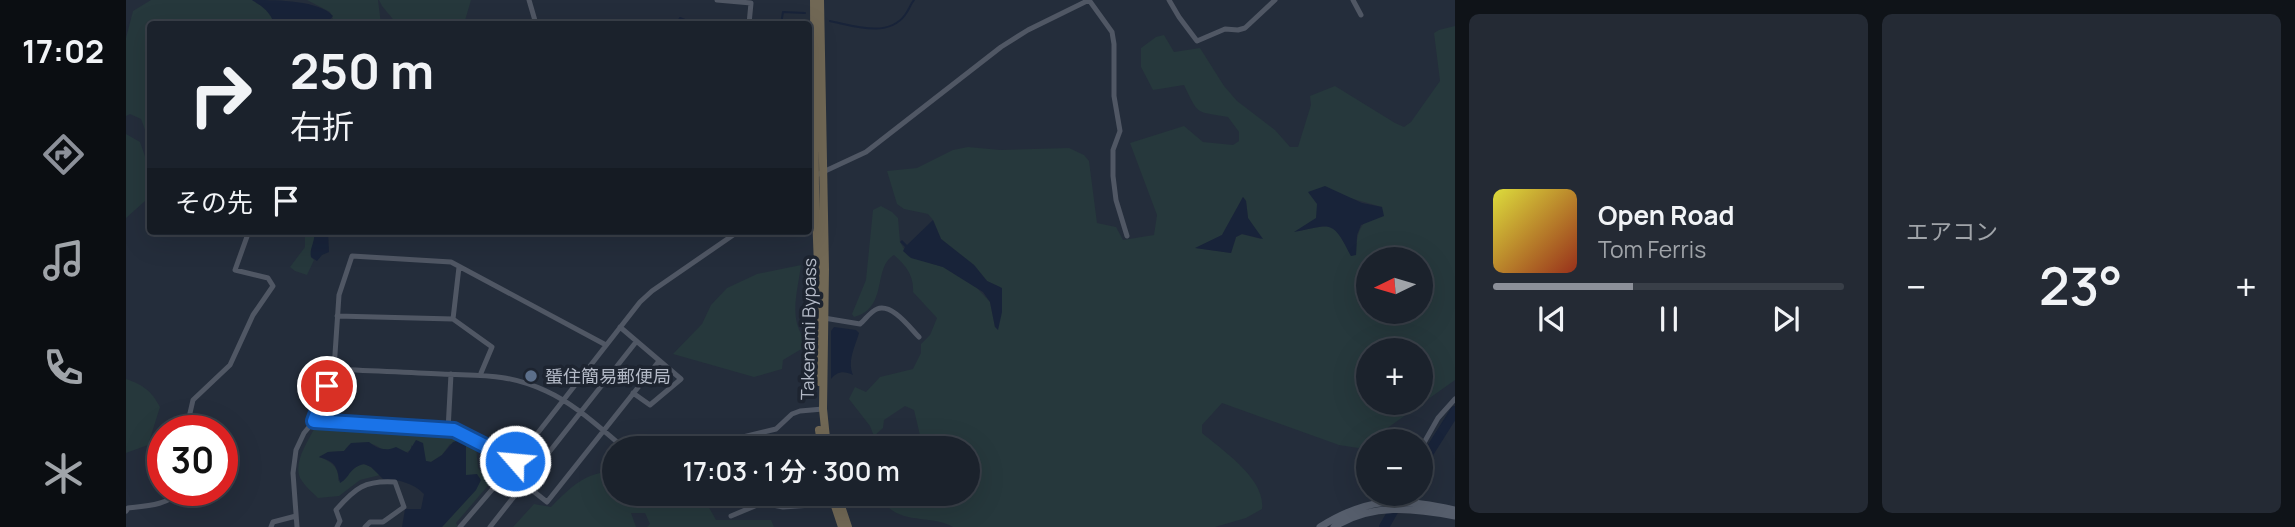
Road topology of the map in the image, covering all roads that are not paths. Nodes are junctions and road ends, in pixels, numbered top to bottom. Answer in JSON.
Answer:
{"nodes":[{"id":1,"x":529,"y":0,"type":"edge"},
{"id":2,"x":717,"y":0,"type":"edge"},
{"id":3,"x":814,"y":0,"type":"edge"},
{"id":4,"x":820,"y":0,"type":"edge"},
{"id":5,"x":1089,"y":0,"type":"edge"},
{"id":6,"x":1169,"y":0,"type":"edge"},
{"id":7,"x":1275,"y":0,"type":"edge"},
{"id":8,"x":1353,"y":0,"type":"edge"},
{"id":9,"x":751,"y":2,"type":"edge"},
{"id":10,"x":1361,"y":15,"type":"dead end"},
{"id":11,"x":535,"y":21,"type":"edge"},
{"id":12,"x":749,"y":21,"type":"edge"},
{"id":13,"x":812,"y":117,"type":"edge"},
{"id":14,"x":816,"y":176,"type":"edge"},
{"id":15,"x":812,"y":199,"type":"edge"},
{"id":16,"x":248,"y":235,"type":"edge"},
{"id":17,"x":733,"y":235,"type":"edge"},
{"id":18,"x":1127,"y":236,"type":"dead end"},
{"id":19,"x":459,"y":267,"type":"junction"},
{"id":20,"x":337,"y":316,"type":"junction"},
{"id":21,"x":824,"y":318,"type":"junction"},
{"id":22,"x":453,"y":319,"type":"junction"},
{"id":23,"x":620,"y":327,"type":"junction"},
{"id":24,"x":919,"y":337,"type":"dead end"},
{"id":25,"x":636,"y":342,"type":"junction"},
{"id":26,"x":606,"y":345,"type":"junction"},
{"id":27,"x":659,"y":360,"type":"junction"},
{"id":28,"x":334,"y":369,"type":"junction"},
{"id":29,"x":481,"y":373,"type":"junction"},
{"id":30,"x":451,"y":374,"type":"junction"},
{"id":31,"x":633,"y":393,"type":"junction"},
{"id":32,"x":1455,"y":399,"type":"edge"},
{"id":33,"x":562,"y":400,"type":"junction"},
{"id":34,"x":820,"y":409,"type":"junction"},
{"id":35,"x":580,"y":413,"type":"junction"},
{"id":36,"x":191,"y":415,"type":"edge"},
{"id":37,"x":314,"y":421,"type":"junction"},
{"id":38,"x":1432,"y":429,"type":"edge"},
{"id":39,"x":448,"y":430,"type":"junction"},
{"id":40,"x":604,"y":431,"type":"junction"},
{"id":41,"x":610,"y":436,"type":"edge"},
{"id":42,"x":747,"y":436,"type":"edge"},
{"id":43,"x":821,"y":436,"type":"edge"},
{"id":44,"x":825,"y":436,"type":"edge"},
{"id":45,"x":515,"y":461,"type":"junction"},
{"id":46,"x":508,"y":471,"type":"junction"},
{"id":47,"x":523,"y":484,"type":"junction"},
{"id":48,"x":147,"y":505,"type":"edge"},
{"id":49,"x":755,"y":506,"type":"edge"},
{"id":50,"x":778,"y":506,"type":"edge"},
{"id":51,"x":797,"y":506,"type":"edge"},
{"id":52,"x":835,"y":506,"type":"edge"},
{"id":53,"x":841,"y":506,"type":"edge"},
{"id":54,"x":1374,"y":506,"type":"edge"},
{"id":55,"x":1381,"y":506,"type":"edge"},
{"id":56,"x":1413,"y":506,"type":"edge"},
{"id":57,"x":1418,"y":506,"type":"edge"},
{"id":58,"x":1455,"y":510,"type":"edge"},
{"id":59,"x":126,"y":511,"type":"edge"},
{"id":60,"x":296,"y":516,"type":"junction"},
{"id":61,"x":731,"y":516,"type":"dead end"},
{"id":62,"x":1455,"y":516,"type":"edge"},
{"id":63,"x":462,"y":526,"type":"edge"},
{"id":64,"x":271,"y":527,"type":"edge"},
{"id":65,"x":297,"y":527,"type":"edge"},
{"id":66,"x":337,"y":527,"type":"edge"},
{"id":67,"x":365,"y":527,"type":"edge"},
{"id":68,"x":490,"y":527,"type":"edge"},
{"id":69,"x":842,"y":527,"type":"edge"},
{"id":70,"x":848,"y":527,"type":"edge"},
{"id":71,"x":1320,"y":527,"type":"edge"},
{"id":72,"x":1334,"y":527,"type":"edge"}],
"edges":[{"from":1,"to":11,"type":"street"},
{"from":2,"to":9,"type":"street"},
{"from":3,"to":13,"type":"highway","name":"Takenami Bypass"},
{"from":4,"to":14,"type":"highway","name":"Takenami Bypass"},
{"from":5,"to":14,"type":"street"},
{"from":5,"to":18,"type":"street"},
{"from":6,"to":7,"type":"street"},
{"from":8,"to":10,"type":"street"},
{"from":9,"to":12,"type":"street"},
{"from":13,"to":14,"type":"highway","name":"Takenami Bypass"},
{"from":14,"to":15,"type":"highway","name":"Takenami Bypass"},
{"from":14,"to":21,"type":"highway","name":"Takenami Bypass"},
{"from":15,"to":34,"type":"highway","name":"Takenami Bypass"},
{"from":16,"to":36,"type":"street"},
{"from":17,"to":23,"type":"street"},
{"from":19,"to":20,"type":"street"},
{"from":19,"to":22,"type":"street"},
{"from":19,"to":26,"type":"street"},
{"from":20,"to":22,"type":"street"},
{"from":20,"to":28,"type":"street"},
{"from":21,"to":24,"type":"street"},
{"from":21,"to":34,"type":"highway","name":"Takenami Bypass"},
{"from":22,"to":29,"type":"street"},
{"from":23,"to":25,"type":"street"},
{"from":23,"to":26,"type":"street"},
{"from":25,"to":27,"type":"street"},
{"from":25,"to":35,"type":"street"},
{"from":26,"to":33,"type":"street"},
{"from":27,"to":31,"type":"street"},
{"from":27,"to":31,"type":"street"},
{"from":28,"to":30,"type":"street"},
{"from":28,"to":37,"type":"street"},
{"from":29,"to":30,"type":"street"},
{"from":29,"to":33,"type":"street"},
{"from":30,"to":39,"type":"street"},
{"from":31,"to":40,"type":"street"},
{"from":32,"to":38,"type":"street"},
{"from":33,"to":35,"type":"street"},
{"from":33,"to":45,"type":"street"},
{"from":34,"to":42,"type":"street"},
{"from":34,"to":43,"type":"highway","name":"Takenami Bypass"},
{"from":34,"to":44,"type":"highway","name":"Takenami Bypass"},
{"from":35,"to":40,"type":"street"},
{"from":35,"to":47,"type":"street"},
{"from":37,"to":39,"type":"street"},
{"from":37,"to":60,"type":"street"},
{"from":39,"to":45,"type":"street"},
{"from":40,"to":41,"type":"street"},
{"from":40,"to":47,"type":"street"},
{"from":45,"to":46,"type":"street"},
{"from":46,"to":47,"type":"street"},
{"from":46,"to":63,"type":"street"},
{"from":47,"to":68,"type":"street"},
{"from":48,"to":59,"type":"street"},
{"from":49,"to":61,"type":"street"},
{"from":50,"to":51,"type":"street"},
{"from":52,"to":69,"type":"highway"},
{"from":53,"to":70,"type":"highway"},
{"from":54,"to":71,"type":"main road"},
{"from":55,"to":72,"type":"main road"},
{"from":56,"to":62,"type":"main road"},
{"from":57,"to":58,"type":"main road"},
{"from":60,"to":64,"type":"street"},
{"from":60,"to":65,"type":"street"},
{"from":66,"to":67,"type":"street"}]}
